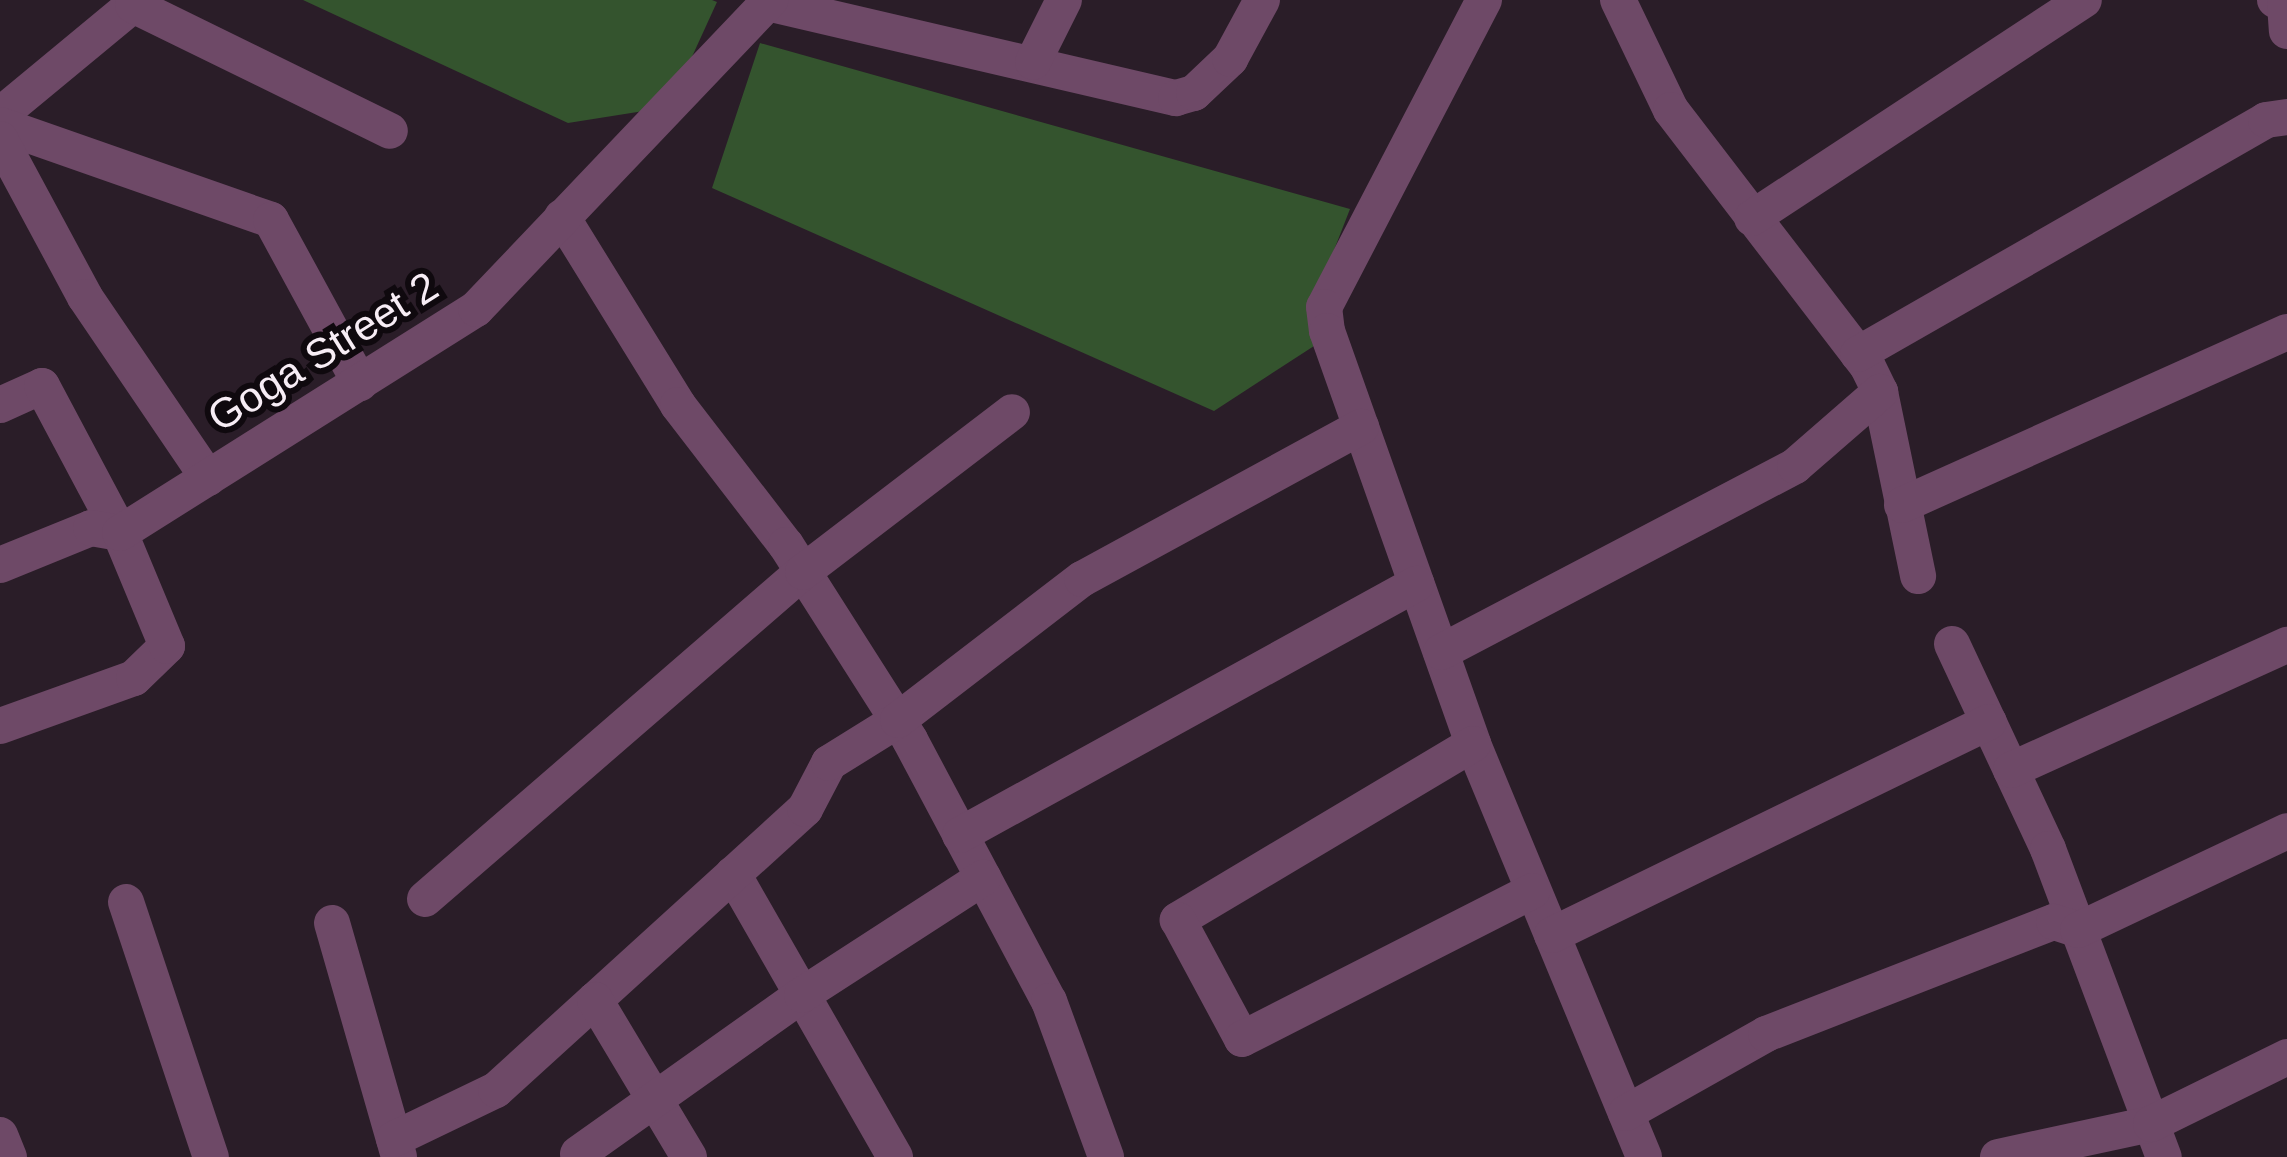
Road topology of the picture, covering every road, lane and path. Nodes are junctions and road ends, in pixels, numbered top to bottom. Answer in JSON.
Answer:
{"nodes":[{"id":1,"x":1064,"y":0,"type":"edge"},
{"id":2,"x":1262,"y":0,"type":"edge"},
{"id":3,"x":1484,"y":0,"type":"edge"},
{"id":4,"x":1618,"y":0,"type":"edge"},
{"id":5,"x":2084,"y":0,"type":"edge"},
{"id":6,"x":2276,"y":0,"type":"edge"},
{"id":7,"x":769,"y":2,"type":"edge"},
{"id":8,"x":190,"y":15,"type":"edge"},
{"id":9,"x":2287,"y":31,"type":"edge"},
{"id":10,"x":1033,"y":62,"type":"junction"},
{"id":11,"x":0,"y":115,"type":"edge"},
{"id":12,"x":2287,"y":118,"type":"edge"},
{"id":13,"x":0,"y":125,"type":"edge"},
{"id":14,"x":389,"y":131,"type":"dead end"},
{"id":15,"x":0,"y":139,"type":"edge"},
{"id":16,"x":562,"y":217,"type":"junction"},
{"id":17,"x":1752,"y":218,"type":"junction"},
{"id":18,"x":2287,"y":332,"type":"edge"},
{"id":19,"x":1858,"y":354,"type":"junction"},
{"id":20,"x":360,"y":383,"type":"junction"},
{"id":21,"x":1880,"y":392,"type":"junction"},
{"id":22,"x":0,"y":405,"type":"edge"},
{"id":23,"x":1012,"y":412,"type":"dead end"},
{"id":24,"x":1361,"y":427,"type":"junction"},
{"id":25,"x":208,"y":478,"type":"junction"},
{"id":26,"x":1902,"y":505,"type":"junction"},
{"id":27,"x":120,"y":533,"type":"junction"},
{"id":28,"x":0,"y":565,"type":"edge"},
{"id":29,"x":803,"y":572,"type":"junction"},
{"id":30,"x":1918,"y":576,"type":"dead end"},
{"id":31,"x":1416,"y":584,"type":"junction"},
{"id":32,"x":1952,"y":644,"type":"dead end"},
{"id":33,"x":2287,"y":645,"type":"edge"},
{"id":34,"x":1441,"y":652,"type":"junction"},
{"id":35,"x":898,"y":720,"type":"junction"},
{"id":36,"x":1989,"y":722,"type":"junction"},
{"id":37,"x":0,"y":726,"type":"edge"},
{"id":38,"x":1473,"y":744,"type":"junction"},
{"id":39,"x":2011,"y":770,"type":"junction"},
{"id":40,"x":2287,"y":832,"type":"edge"},
{"id":41,"x":960,"y":835,"type":"junction"},
{"id":42,"x":733,"y":874,"type":"junction"},
{"id":43,"x":983,"y":878,"type":"junction"},
{"id":44,"x":1534,"y":890,"type":"junction"},
{"id":45,"x":425,"y":899,"type":"dead end"},
{"id":46,"x":126,"y":902,"type":"dead end"},
{"id":47,"x":332,"y":923,"type":"dead end"},
{"id":48,"x":2078,"y":930,"type":"junction"},
{"id":49,"x":1552,"y":935,"type":"junction"},
{"id":50,"x":802,"y":994,"type":"junction"},
{"id":51,"x":595,"y":1000,"type":"junction"},
{"id":52,"x":2287,"y":1057,"type":"edge"},
{"id":53,"x":656,"y":1102,"type":"junction"},
{"id":54,"x":1626,"y":1113,"type":"junction"},
{"id":55,"x":0,"y":1135,"type":"edge"},
{"id":56,"x":2158,"y":1140,"type":"edge"},
{"id":57,"x":397,"y":1148,"type":"edge"},
{"id":58,"x":578,"y":1154,"type":"edge"},
{"id":59,"x":9,"y":1157,"type":"edge"},
{"id":60,"x":211,"y":1157,"type":"edge"},
{"id":61,"x":689,"y":1157,"type":"edge"},
{"id":62,"x":895,"y":1157,"type":"edge"},
{"id":63,"x":1106,"y":1157,"type":"edge"},
{"id":64,"x":1644,"y":1157,"type":"edge"},
{"id":65,"x":1998,"y":1157,"type":"edge"}],
"edges":[{"from":1,"to":10,"type":"street"},
{"from":2,"to":10,"type":"street"},
{"from":3,"to":24,"type":"street"},
{"from":4,"to":17,"type":"street"},
{"from":5,"to":17,"type":"street"},
{"from":6,"to":9,"type":"street"},
{"from":7,"to":10,"type":"street"},
{"from":7,"to":16,"type":"street","name":"Goga Street 2"},
{"from":8,"to":11,"type":"street"},
{"from":8,"to":14,"type":"street"},
{"from":12,"to":19,"type":"street"},
{"from":13,"to":20,"type":"street"},
{"from":15,"to":25,"type":"street"},
{"from":16,"to":20,"type":"street","name":"Goga Street 2"},
{"from":16,"to":29,"type":"street"},
{"from":17,"to":19,"type":"street"},
{"from":18,"to":26,"type":"street"},
{"from":19,"to":21,"type":"street"},
{"from":20,"to":25,"type":"street","name":"Goga Street 2"},
{"from":21,"to":26,"type":"street"},
{"from":21,"to":34,"type":"street"},
{"from":22,"to":27,"type":"street"},
{"from":23,"to":29,"type":"street"},
{"from":24,"to":31,"type":"street"},
{"from":24,"to":35,"type":"street"},
{"from":25,"to":27,"type":"street","name":"Goga Street 2"},
{"from":26,"to":30,"type":"street"},
{"from":27,"to":28,"type":"street"},
{"from":27,"to":37,"type":"street"},
{"from":29,"to":35,"type":"street"},
{"from":29,"to":45,"type":"street"},
{"from":31,"to":34,"type":"street"},
{"from":31,"to":41,"type":"street"},
{"from":32,"to":36,"type":"street"},
{"from":33,"to":39,"type":"street"},
{"from":34,"to":38,"type":"street"},
{"from":35,"to":41,"type":"street"},
{"from":35,"to":42,"type":"street"},
{"from":36,"to":39,"type":"street"},
{"from":36,"to":49,"type":"street"},
{"from":38,"to":44,"type":"street"},
{"from":38,"to":44,"type":"street"},
{"from":39,"to":48,"type":"street"},
{"from":40,"to":48,"type":"street"},
{"from":41,"to":43,"type":"street"},
{"from":42,"to":50,"type":"street"},
{"from":42,"to":51,"type":"street"},
{"from":43,"to":50,"type":"street"},
{"from":43,"to":63,"type":"street"},
{"from":44,"to":49,"type":"street"},
{"from":46,"to":60,"type":"street"},
{"from":47,"to":57,"type":"street"},
{"from":48,"to":54,"type":"street"},
{"from":48,"to":56,"type":"street"},
{"from":49,"to":54,"type":"street"},
{"from":50,"to":53,"type":"street"},
{"from":50,"to":62,"type":"street"},
{"from":51,"to":53,"type":"street"},
{"from":51,"to":57,"type":"street"},
{"from":52,"to":56,"type":"street"},
{"from":53,"to":58,"type":"street"},
{"from":53,"to":61,"type":"street"},
{"from":54,"to":64,"type":"street"},
{"from":55,"to":59,"type":"street"},
{"from":56,"to":65,"type":"street"}]}
